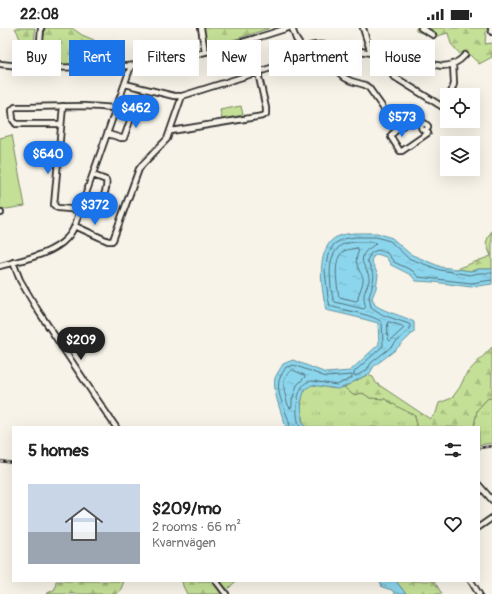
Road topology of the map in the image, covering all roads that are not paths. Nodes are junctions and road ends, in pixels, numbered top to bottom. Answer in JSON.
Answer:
{"nodes":[{"id":1,"x":41,"y":28,"type":"edge"},
{"id":2,"x":201,"y":28,"type":"edge"},
{"id":3,"x":288,"y":28,"type":"edge"},
{"id":4,"x":292,"y":28,"type":"edge"},
{"id":5,"x":363,"y":28,"type":"edge"},
{"id":6,"x":421,"y":28,"type":"edge"},
{"id":7,"x":491,"y":28,"type":"edge"},
{"id":8,"x":492,"y":32,"type":"edge"},
{"id":9,"x":433,"y":35,"type":"dead end"},
{"id":10,"x":40,"y":40,"type":"edge"},
{"id":11,"x":297,"y":40,"type":"edge"},
{"id":12,"x":370,"y":50,"type":"edge"},
{"id":13,"x":205,"y":52,"type":"junction"},
{"id":14,"x":465,"y":55,"type":"dead end"},
{"id":15,"x":0,"y":64,"type":"edge"},
{"id":16,"x":453,"y":64,"type":"junction"},
{"id":17,"x":12,"y":65,"type":"edge"},
{"id":18,"x":435,"y":65,"type":"edge"},
{"id":19,"x":131,"y":66,"type":"junction"},
{"id":20,"x":61,"y":68,"type":"edge"},
{"id":21,"x":248,"y":76,"type":"edge"},
{"id":22,"x":259,"y":76,"type":"edge"},
{"id":23,"x":343,"y":76,"type":"edge"},
{"id":24,"x":393,"y":76,"type":"edge"},
{"id":25,"x":125,"y":84,"type":"junction"},
{"id":26,"x":453,"y":88,"type":"edge"},
{"id":27,"x":182,"y":96,"type":"junction"},
{"id":28,"x":440,"y":105,"type":"edge"},
{"id":29,"x":63,"y":106,"type":"junction"},
{"id":30,"x":116,"y":109,"type":"junction"},
{"id":31,"x":423,"y":123,"type":"dead end"},
{"id":32,"x":61,"y":124,"type":"junction"},
{"id":33,"x":398,"y":129,"type":"junction"},
{"id":34,"x":170,"y":131,"type":"junction"},
{"id":35,"x":428,"y":133,"type":"dead end"},
{"id":36,"x":108,"y":134,"type":"junction"},
{"id":37,"x":93,"y":175,"type":"junction"},
{"id":38,"x":84,"y":201,"type":"junction"},
{"id":39,"x":81,"y":210,"type":"junction"},
{"id":40,"x":75,"y":226,"type":"junction"},
{"id":41,"x":13,"y":262,"type":"junction"},
{"id":42,"x":0,"y":266,"type":"edge"},
{"id":43,"x":115,"y":426,"type":"edge"},
{"id":44,"x":480,"y":486,"type":"edge"},
{"id":45,"x":492,"y":500,"type":"edge"},
{"id":46,"x":492,"y":518,"type":"edge"},
{"id":47,"x":480,"y":526,"type":"edge"},
{"id":48,"x":217,"y":582,"type":"edge"},
{"id":49,"x":472,"y":582,"type":"edge"},
{"id":50,"x":226,"y":594,"type":"edge"},
{"id":51,"x":479,"y":594,"type":"edge"}],
"edges":[{"from":1,"to":10,"type":"street"},
{"from":2,"to":13,"type":"street"},
{"from":3,"to":13,"type":"street"},
{"from":4,"to":11,"type":"street"},
{"from":5,"to":12,"type":"street"},
{"from":6,"to":9,"type":"street"},
{"from":7,"to":8,"type":"street"},
{"from":13,"to":19,"type":"street"},
{"from":14,"to":16,"type":"street"},
{"from":15,"to":17,"type":"street"},
{"from":16,"to":18,"type":"street"},
{"from":16,"to":26,"type":"street"},
{"from":19,"to":20,"type":"street"},
{"from":19,"to":25,"type":"street"},
{"from":21,"to":27,"type":"street"},
{"from":22,"to":34,"type":"street"},
{"from":23,"to":33,"type":"street"},
{"from":24,"to":28,"type":"street"},
{"from":25,"to":27,"type":"street"},
{"from":25,"to":30,"type":"street"},
{"from":27,"to":34,"type":"street"},
{"from":29,"to":30,"type":"street"},
{"from":29,"to":32,"type":"street"},
{"from":29,"to":32,"type":"street"},
{"from":30,"to":36,"type":"street"},
{"from":30,"to":36,"type":"street"},
{"from":31,"to":33,"type":"street"},
{"from":32,"to":39,"type":"street"},
{"from":33,"to":35,"type":"street"},
{"from":34,"to":40,"type":"street"},
{"from":36,"to":37,"type":"street"},
{"from":37,"to":38,"type":"street"},
{"from":37,"to":38,"type":"street"},
{"from":38,"to":39,"type":"street"},
{"from":39,"to":40,"type":"street"},
{"from":40,"to":41,"type":"street"},
{"from":41,"to":42,"type":"street"},
{"from":41,"to":43,"type":"street"},
{"from":44,"to":45,"type":"street"},
{"from":46,"to":47,"type":"street"},
{"from":48,"to":50,"type":"street"},
{"from":49,"to":51,"type":"street"}]}
